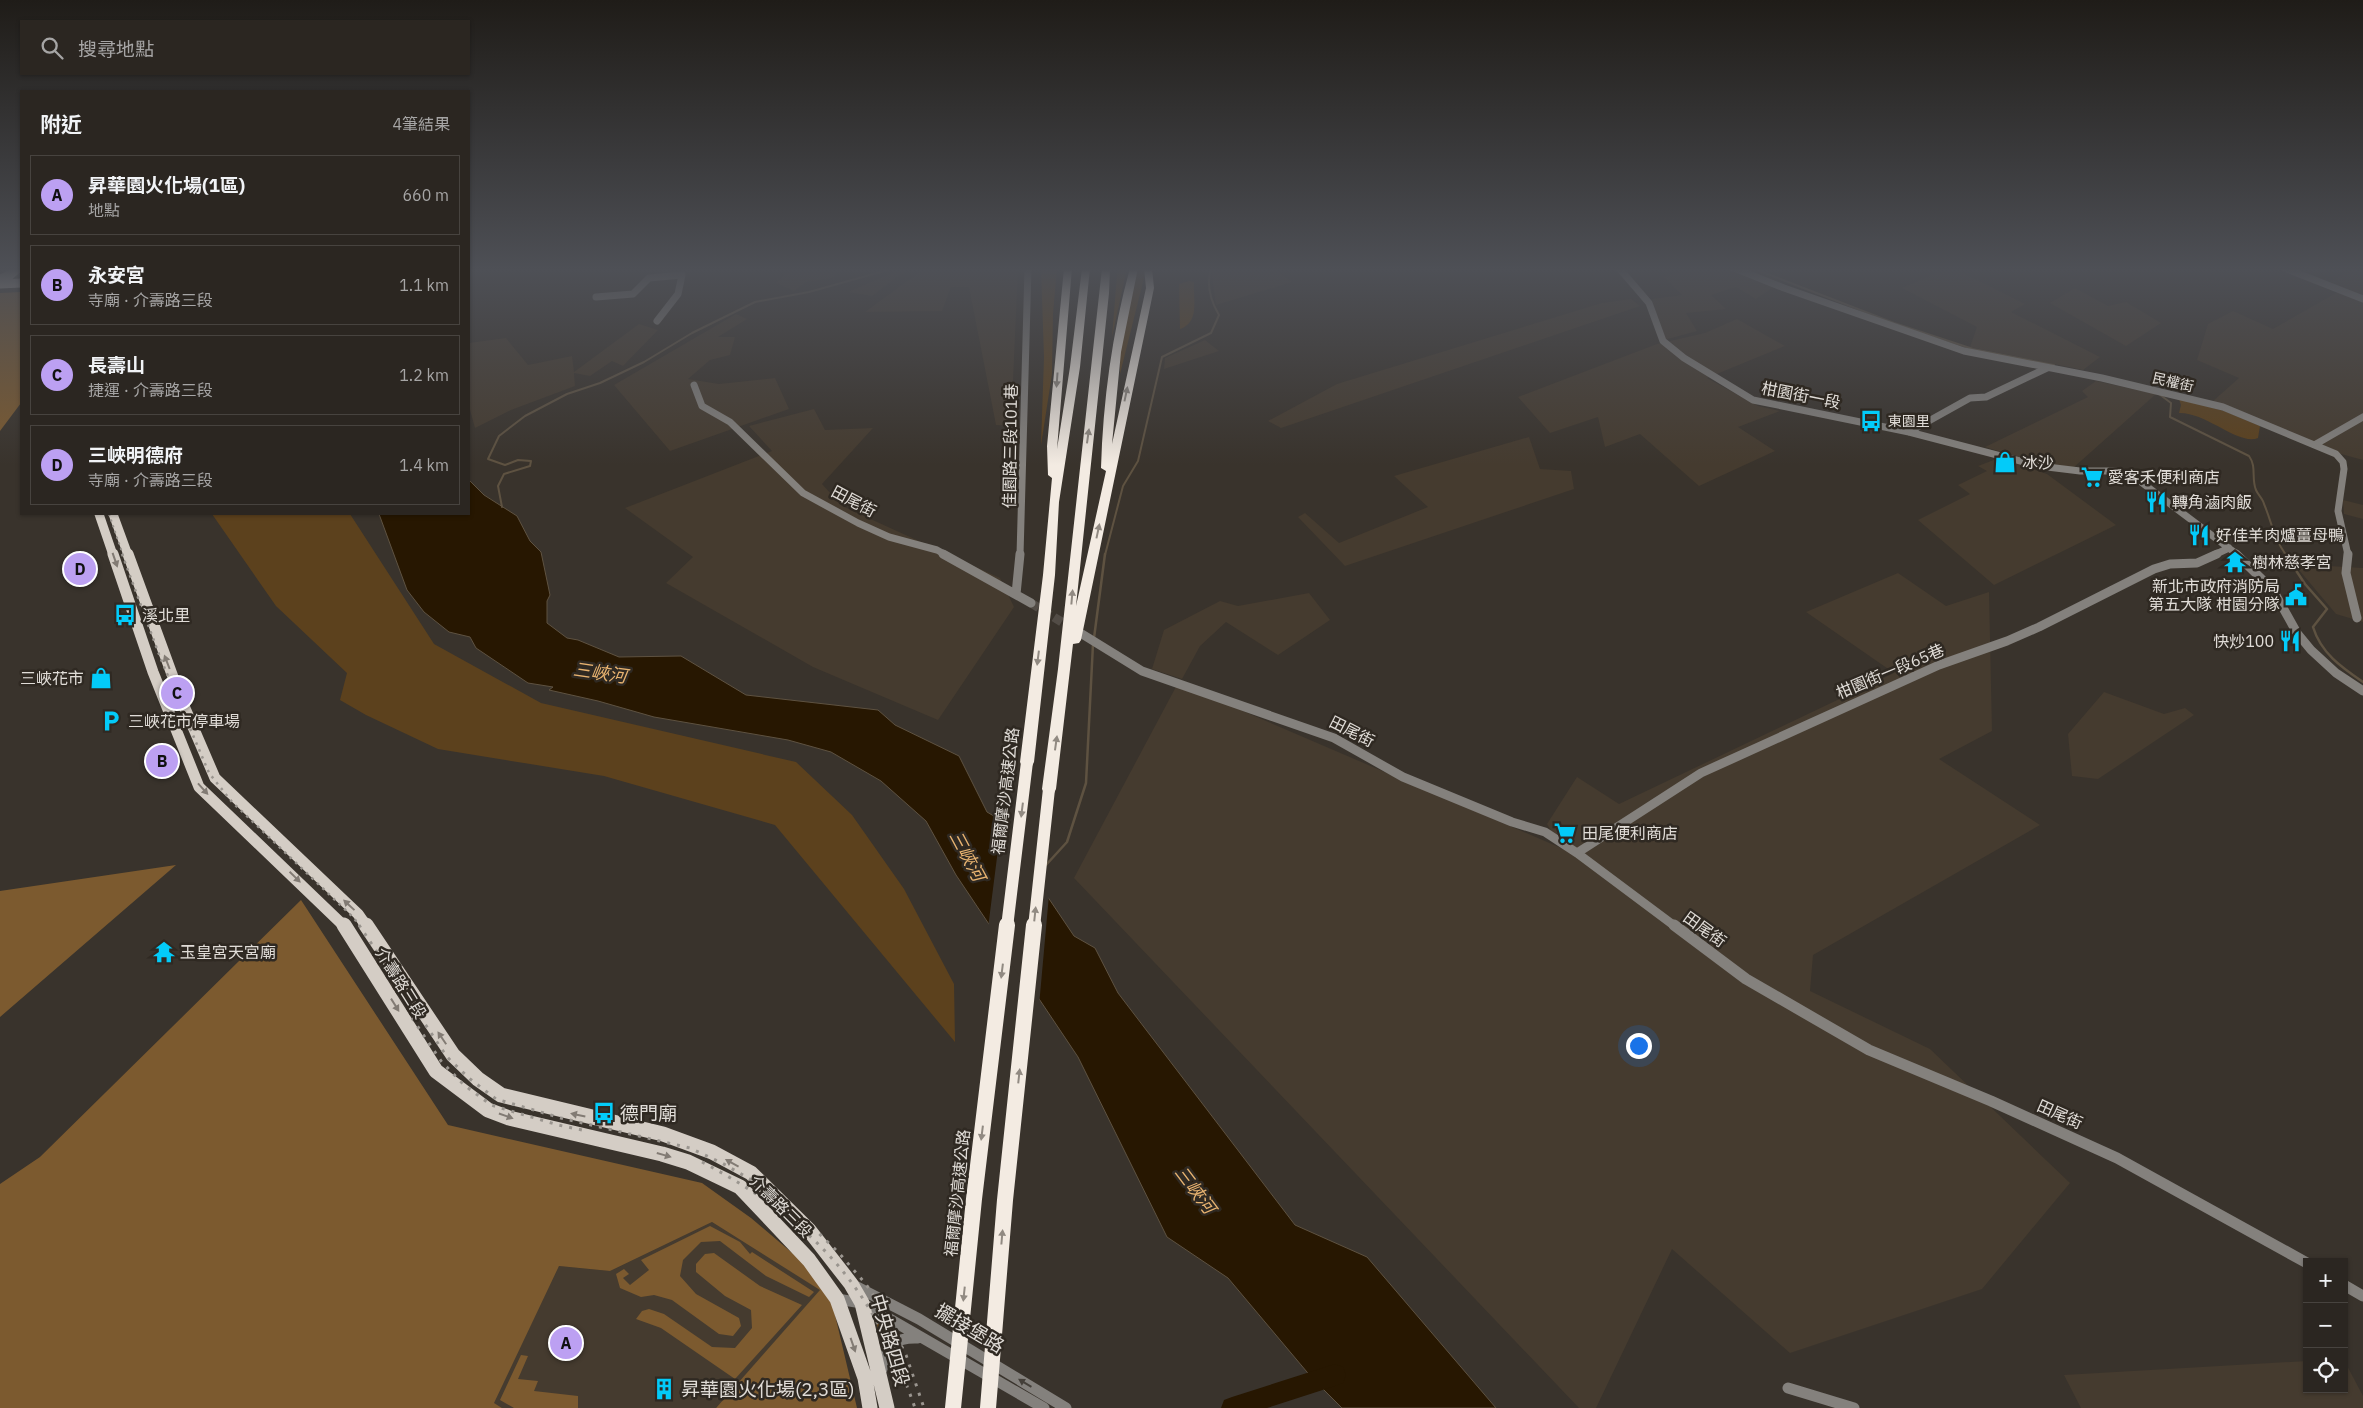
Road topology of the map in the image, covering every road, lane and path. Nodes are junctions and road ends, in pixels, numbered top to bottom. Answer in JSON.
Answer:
{"nodes":[{"id":1,"x":1026,"y":334,"type":"edge"},
{"id":2,"x":1060,"y":334,"type":"edge"},
{"id":3,"x":1079,"y":334,"type":"edge"},
{"id":4,"x":1101,"y":334,"type":"edge"},
{"id":5,"x":1120,"y":334,"type":"edge"},
{"id":6,"x":1140,"y":334,"type":"edge"},
{"id":7,"x":1660,"y":334,"type":"edge"},
{"id":8,"x":1915,"y":334,"type":"edge"},
{"id":9,"x":2047,"y":368,"type":"junction"},
{"id":10,"x":694,"y":385,"type":"dead end"},
{"id":11,"x":2363,"y":417,"type":"edge"},
{"id":12,"x":1909,"y":432,"type":"junction"},
{"id":13,"x":2316,"y":444,"type":"junction"},
{"id":14,"x":1054,"y":502,"type":"junction"},
{"id":15,"x":1102,"y":511,"type":"junction"},
{"id":16,"x":99,"y":515,"type":"edge"},
{"id":17,"x":113,"y":515,"type":"edge"},
{"id":18,"x":2229,"y":548,"type":"junction"},
{"id":19,"x":1016,"y":594,"type":"junction"},
{"id":20,"x":1031,"y":603,"type":"tunnel mouth"},
{"id":21,"x":2357,"y":618,"type":"dead end"},
{"id":22,"x":1082,"y":634,"type":"tunnel mouth"},
{"id":23,"x":2363,"y":691,"type":"edge"},
{"id":24,"x":1062,"y":698,"type":"junction"},
{"id":25,"x":1577,"y":853,"type":"junction"},
{"id":26,"x":2303,"y":1261,"type":"edge"},
{"id":27,"x":851,"y":1284,"type":"junction"},
{"id":28,"x":2348,"y":1287,"type":"edge"},
{"id":29,"x":2363,"y":1296,"type":"edge"},
{"id":30,"x":837,"y":1299,"type":"junction"},
{"id":31,"x":862,"y":1303,"type":"junction"},
{"id":32,"x":921,"y":1338,"type":"junction"},
{"id":33,"x":881,"y":1377,"type":"junction"},
{"id":34,"x":1788,"y":1388,"type":"dead end"},
{"id":35,"x":870,"y":1408,"type":"edge"},
{"id":36,"x":887,"y":1408,"type":"edge"},
{"id":37,"x":953,"y":1408,"type":"edge"},
{"id":38,"x":988,"y":1408,"type":"edge"},
{"id":39,"x":1044,"y":1408,"type":"edge"},
{"id":40,"x":1066,"y":1408,"type":"edge"},
{"id":41,"x":1854,"y":1408,"type":"edge"}],
"edges":[{"from":1,"to":19,"type":"street","name":"佳園路三段101巷"},
{"from":2,"to":14,"type":"highway","one_way":true},
{"from":3,"to":14,"type":"highway","name":"福爾摩沙高速公路"},
{"from":24,"to":4,"type":"highway","one_way":true},
{"from":5,"to":15,"type":"highway"},
{"from":15,"to":6,"type":"highway","one_way":true},
{"from":7,"to":12,"type":"street","name":"柑園街一段"},
{"from":8,"to":9,"type":"street","name":"民權街"},
{"from":9,"to":12,"type":"street"},
{"from":9,"to":13,"type":"street","name":"民權街"},
{"from":10,"to":19,"type":"street","name":"田尾街"},
{"from":11,"to":13,"type":"street"},
{"from":12,"to":18,"type":"street","name":"柑園街一段"},
{"from":13,"to":21,"type":"street","name":"民權街"},
{"from":14,"to":37,"type":"highway","name":"福爾摩沙高速公路","one_way":true,"bridge":true},
{"from":24,"to":15,"type":"highway","one_way":true},
{"from":16,"to":30,"type":"main road","name":"介壽路三段","one_way":true},
{"from":27,"to":17,"type":"main road","name":"介壽路三段","one_way":true},
{"from":18,"to":23,"type":"street","name":"柑園街一段"},
{"from":18,"to":25,"type":"street","name":"柑園街一段65巷"},
{"from":19,"to":20,"type":"street","name":"田尾街"},
{"from":22,"to":25,"type":"street","name":"田尾街"},
{"from":38,"to":24,"type":"highway","one_way":true,"bridge":true},
{"from":25,"to":26,"type":"street","name":"田尾街"},
{"from":27,"to":31,"type":"main road","name":"中央路四段"},
{"from":40,"to":27,"type":"street","name":"擺接堡路","one_way":true},
{"from":28,"to":29,"type":"street"},
{"from":30,"to":31,"type":"street","name":"擺接堡路"},
{"from":30,"to":35,"type":"main road","name":"中央路四段","one_way":true},
{"from":31,"to":32,"type":"street","name":"擺接堡路"},
{"from":31,"to":33,"type":"main road","name":"中央路四段"},
{"from":32,"to":33,"type":"street"},
{"from":32,"to":39,"type":"street","name":"擺接堡路"},
{"from":33,"to":36,"type":"main road","name":"中央路四段"},
{"from":34,"to":41,"type":"street"}]}
